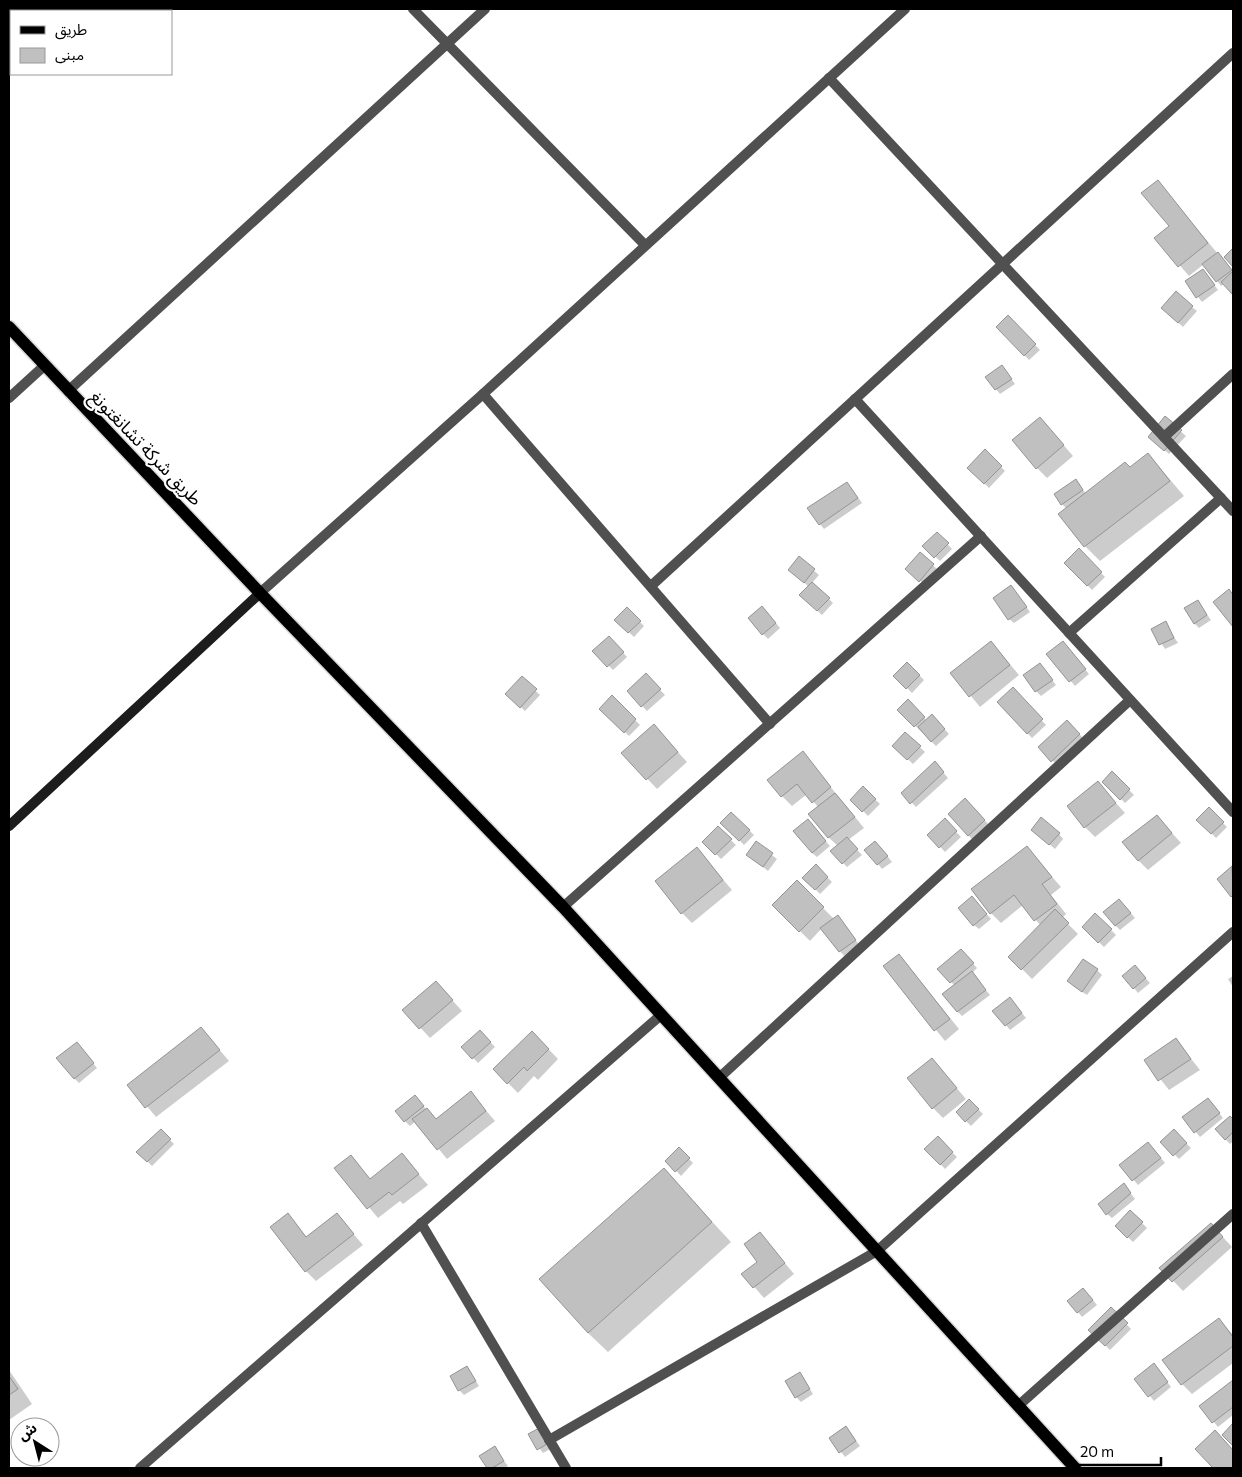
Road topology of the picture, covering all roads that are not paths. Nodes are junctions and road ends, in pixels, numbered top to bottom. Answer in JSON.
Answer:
{"nodes":[{"id":1,"x":413,"y":9,"type":"edge"},
{"id":2,"x":485,"y":9,"type":"edge"},
{"id":3,"x":905,"y":9,"type":"edge"},
{"id":4,"x":447,"y":44,"type":"junction"},
{"id":5,"x":1233,"y":53,"type":"edge"},
{"id":6,"x":829,"y":78,"type":"junction"},
{"id":7,"x":645,"y":245,"type":"junction"},
{"id":8,"x":1003,"y":264,"type":"junction"},
{"id":9,"x":9,"y":327,"type":"edge"},
{"id":10,"x":44,"y":366,"type":"junction"},
{"id":11,"x":1233,"y":374,"type":"edge"},
{"id":12,"x":68,"y":391,"type":"junction"},
{"id":13,"x":484,"y":394,"type":"junction"},
{"id":14,"x":9,"y":398,"type":"edge"},
{"id":15,"x":855,"y":399,"type":"junction"},
{"id":16,"x":1164,"y":437,"type":"junction"},
{"id":17,"x":1221,"y":498,"type":"junction"},
{"id":18,"x":1233,"y":511,"type":"edge"},
{"id":19,"x":981,"y":536,"type":"junction"},
{"id":20,"x":651,"y":586,"type":"junction"},
{"id":21,"x":260,"y":593,"type":"junction"},
{"id":22,"x":1069,"y":633,"type":"junction"},
{"id":23,"x":1130,"y":700,"type":"junction"},
{"id":24,"x":770,"y":724,"type":"junction"},
{"id":25,"x":1233,"y":812,"type":"edge"},
{"id":26,"x":9,"y":826,"type":"edge"},
{"id":27,"x":562,"y":907,"type":"junction"},
{"id":28,"x":1233,"y":932,"type":"edge"},
{"id":29,"x":661,"y":1015,"type":"junction"},
{"id":30,"x":719,"y":1078,"type":"junction"},
{"id":31,"x":1233,"y":1214,"type":"edge"},
{"id":32,"x":422,"y":1223,"type":"junction"},
{"id":33,"x":877,"y":1251,"type":"junction"},
{"id":34,"x":1018,"y":1406,"type":"junction"},
{"id":35,"x":549,"y":1440,"type":"junction"},
{"id":36,"x":140,"y":1468,"type":"edge"},
{"id":37,"x":566,"y":1468,"type":"edge"},
{"id":38,"x":1075,"y":1468,"type":"edge"}],
"edges":[{"from":1,"to":4,"type":"street"},
{"from":2,"to":4,"type":"street"},
{"from":3,"to":6,"type":"street"},
{"from":4,"to":7,"type":"street"},
{"from":4,"to":12,"type":"street"},
{"from":5,"to":8,"type":"street"},
{"from":6,"to":7,"type":"street"},
{"from":6,"to":8,"type":"street"},
{"from":7,"to":13,"type":"street"},
{"from":8,"to":15,"type":"street"},
{"from":8,"to":16,"type":"street"},
{"from":9,"to":10,"type":"main road","name":"طريق شركة تشانغتونغ"},
{"from":10,"to":12,"type":"main road","name":"طريق شركة تشانغتونغ"},
{"from":10,"to":14,"type":"street"},
{"from":11,"to":16,"type":"street"},
{"from":12,"to":21,"type":"main road","name":"طريق شركة تشانغتونغ"},
{"from":13,"to":20,"type":"street"},
{"from":13,"to":21,"type":"street"},
{"from":15,"to":19,"type":"street"},
{"from":15,"to":20,"type":"street"},
{"from":16,"to":17,"type":"street"},
{"from":17,"to":18,"type":"street"},
{"from":17,"to":22,"type":"street"},
{"from":19,"to":22,"type":"street"},
{"from":19,"to":24,"type":"street"},
{"from":20,"to":24,"type":"street"},
{"from":21,"to":26,"type":"street"},
{"from":21,"to":27,"type":"main road","name":"طريق شركة تشانغتونغ"},
{"from":22,"to":23,"type":"street"},
{"from":23,"to":25,"type":"street"},
{"from":23,"to":30,"type":"street"},
{"from":24,"to":27,"type":"street"},
{"from":27,"to":29,"type":"main road","name":"طريق شركة تشانغتونغ"},
{"from":28,"to":33,"type":"street"},
{"from":29,"to":30,"type":"main road","name":"طريق شركة تشانغتونغ"},
{"from":29,"to":32,"type":"street"},
{"from":30,"to":33,"type":"main road","name":"طريق شركة تشانغتونغ"},
{"from":31,"to":34,"type":"street"},
{"from":32,"to":35,"type":"street"},
{"from":32,"to":36,"type":"street"},
{"from":33,"to":34,"type":"main road","name":"طريق شركة تشانغتونغ"},
{"from":33,"to":35,"type":"street"},
{"from":34,"to":38,"type":"main road","name":"طريق شركة تشانغتونغ"},
{"from":35,"to":37,"type":"street"}]}
